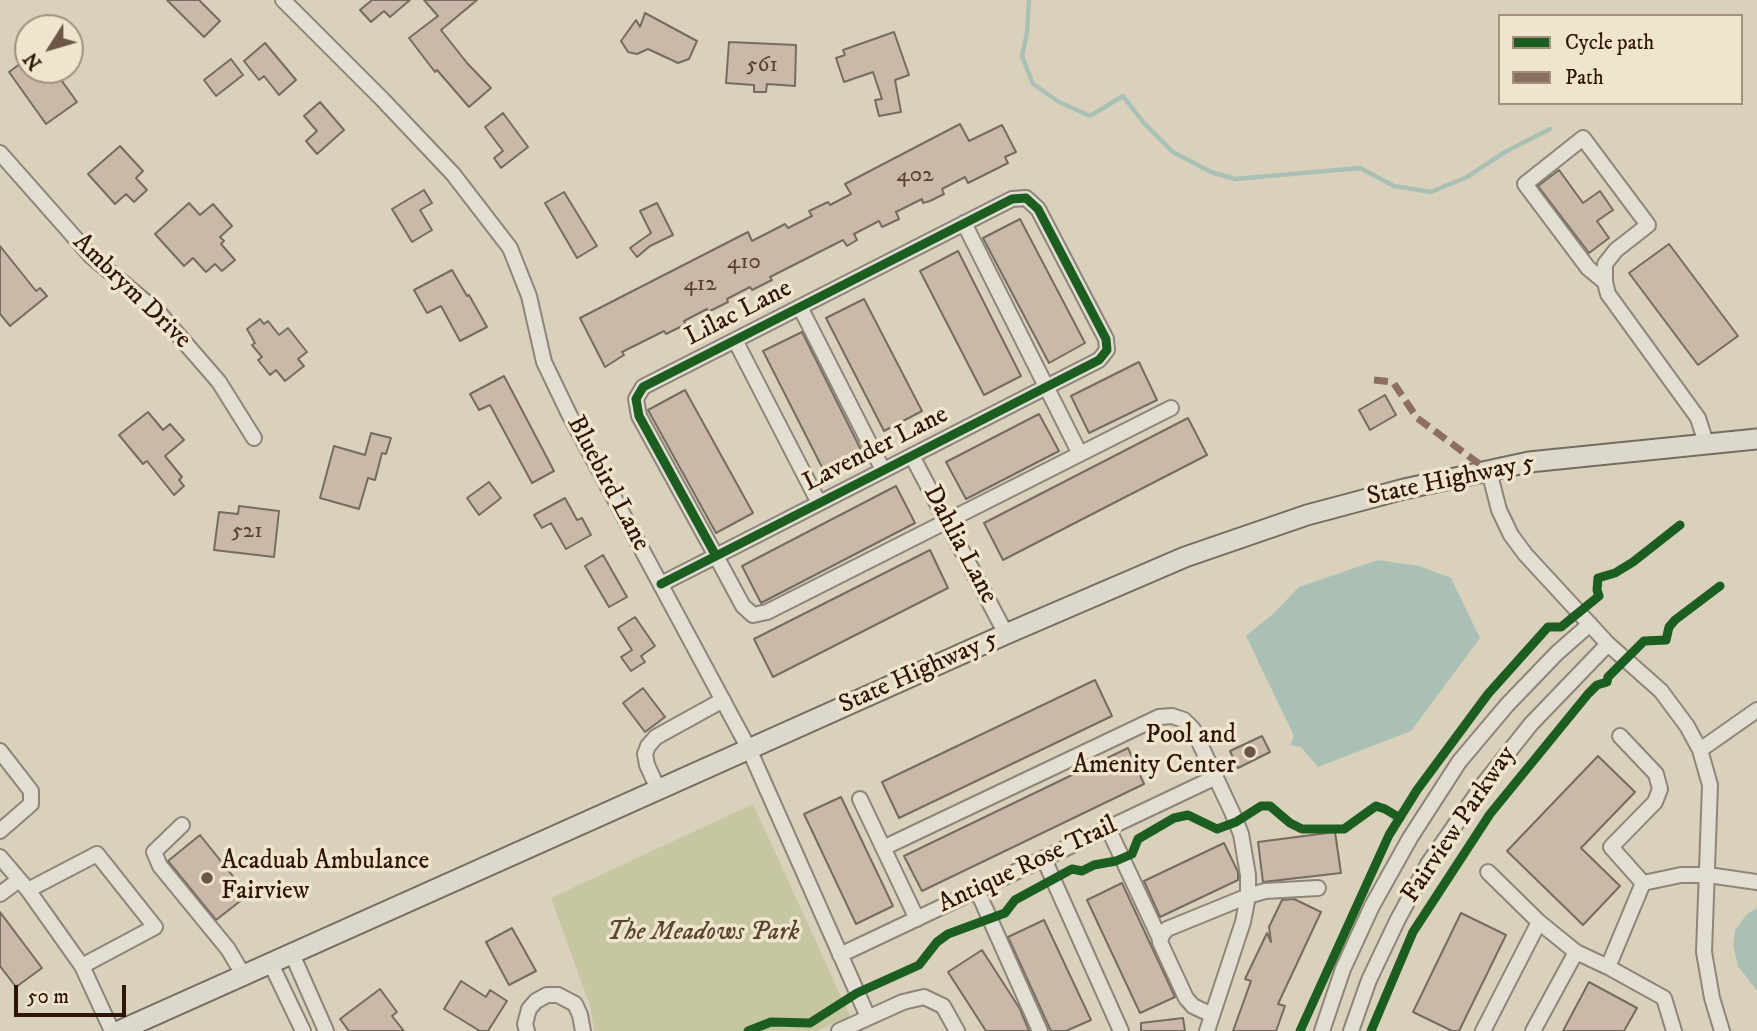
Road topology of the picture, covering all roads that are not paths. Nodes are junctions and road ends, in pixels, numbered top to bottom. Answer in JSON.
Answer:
{"nodes":[{"id":1,"x":283,"y":0,"type":"edge"},
{"id":2,"x":0,"y":153,"type":"edge"},
{"id":3,"x":964,"y":223,"type":"junction"},
{"id":4,"x":1605,"y":282,"type":"junction"},
{"id":5,"x":800,"y":307,"type":"junction"},
{"id":6,"x":735,"y":340,"type":"junction"},
{"id":7,"x":1107,"y":350,"type":"joint"},
{"id":8,"x":1047,"y":387,"type":"junction"},
{"id":9,"x":1171,"y":408,"type":"dead end"},
{"id":10,"x":254,"y":438,"type":"dead end"},
{"id":11,"x":1757,"y":439,"type":"edge"},
{"id":12,"x":1706,"y":443,"type":"junction"},
{"id":13,"x":1080,"y":454,"type":"junction"},
{"id":14,"x":912,"y":456,"type":"junction"},
{"id":15,"x":883,"y":470,"type":"junction"},
{"id":16,"x":1489,"y":471,"type":"junction"},
{"id":17,"x":819,"y":503,"type":"junction"},
{"id":18,"x":946,"y":521,"type":"junction"},
{"id":19,"x":716,"y":556,"type":"junction"},
{"id":20,"x":661,"y":584,"type":"junction"},
{"id":21,"x":1590,"y":624,"type":"junction"},
{"id":22,"x":1006,"y":634,"type":"junction"},
{"id":23,"x":1608,"y":644,"type":"junction"},
{"id":24,"x":723,"y":700,"type":"junction"},
{"id":25,"x":1757,"y":710,"type":"edge"},
{"id":26,"x":1620,"y":736,"type":"dead end"},
{"id":27,"x":749,"y":749,"type":"junction"},
{"id":28,"x":1700,"y":750,"type":"junction"},
{"id":29,"x":0,"y":751,"type":"edge"},
{"id":30,"x":1216,"y":777,"type":"junction"},
{"id":31,"x":659,"y":791,"type":"junction"},
{"id":32,"x":860,"y":799,"type":"dead end"},
{"id":33,"x":182,"y":825,"type":"dead end"},
{"id":34,"x":1108,"y":828,"type":"junction"},
{"id":35,"x":0,"y":831,"type":"edge"},
{"id":36,"x":883,"y":848,"type":"junction"},
{"id":37,"x":0,"y":857,"type":"edge"},
{"id":38,"x":1044,"y":859,"type":"junction"},
{"id":39,"x":1488,"y":872,"type":"dead end"},
{"id":40,"x":1708,"y":875,"type":"junction"},
{"id":41,"x":1757,"y":882,"type":"edge"},
{"id":42,"x":1643,"y":883,"type":"junction"},
{"id":43,"x":23,"y":885,"type":"junction"},
{"id":44,"x":1318,"y":888,"type":"dead end"},
{"id":45,"x":977,"y":890,"type":"junction"},
{"id":46,"x":0,"y":894,"type":"edge"},
{"id":47,"x":1248,"y":896,"type":"junction"},
{"id":48,"x":917,"y":919,"type":"junction"},
{"id":49,"x":1539,"y":922,"type":"junction"},
{"id":50,"x":1160,"y":939,"type":"junction"},
{"id":51,"x":1576,"y":952,"type":"junction"},
{"id":52,"x":292,"y":954,"type":"junction"},
{"id":53,"x":840,"y":955,"type":"junction"},
{"id":54,"x":271,"y":964,"type":"junction"},
{"id":55,"x":82,"y":966,"type":"junction"},
{"id":56,"x":1608,"y":967,"type":"junction"},
{"id":57,"x":244,"y":976,"type":"junction"},
{"id":58,"x":1212,"y":1015,"type":"junction"},
{"id":59,"x":866,"y":1023,"type":"edge"},
{"id":60,"x":111,"y":1031,"type":"edge"},
{"id":61,"x":119,"y":1031,"type":"edge"},
{"id":62,"x":303,"y":1031,"type":"edge"},
{"id":63,"x":326,"y":1031,"type":"edge"},
{"id":64,"x":527,"y":1031,"type":"edge"},
{"id":65,"x":583,"y":1031,"type":"edge"},
{"id":66,"x":839,"y":1031,"type":"edge"},
{"id":67,"x":957,"y":1031,"type":"edge"},
{"id":68,"x":1040,"y":1031,"type":"edge"},
{"id":69,"x":1121,"y":1031,"type":"edge"},
{"id":70,"x":1207,"y":1031,"type":"edge"},
{"id":71,"x":1322,"y":1031,"type":"edge"},
{"id":72,"x":1351,"y":1031,"type":"edge"},
{"id":73,"x":1483,"y":1031,"type":"edge"},
{"id":74,"x":1533,"y":1031,"type":"edge"},
{"id":75,"x":1674,"y":1031,"type":"edge"},
{"id":76,"x":1722,"y":1031,"type":"edge"}],
"edges":[{"from":1,"to":20,"type":"street","name":"Bluebird Lane"},
{"from":2,"to":10,"type":"street","name":"Ambrym Drive"},
{"from":3,"to":5,"type":"street","name":"Lilac Lane"},
{"from":3,"to":7,"type":"street","name":"Lilac Lane"},
{"from":3,"to":8,"type":"street"},
{"from":4,"to":4,"type":"street"},
{"from":4,"to":12,"type":"street"},
{"from":5,"to":6,"type":"street","name":"Lilac Lane"},
{"from":5,"to":15,"type":"street"},
{"from":6,"to":17,"type":"street"},
{"from":6,"to":19,"type":"street","name":"Lilac Lane"},
{"from":7,"to":8,"type":"street","name":"Lavender Lane"},
{"from":8,"to":13,"type":"street"},
{"from":8,"to":14,"type":"street","name":"Lavender Lane"},
{"from":9,"to":13,"type":"street"},
{"from":11,"to":12,"type":"main road","name":"State Highway 5"},
{"from":12,"to":16,"type":"main road","name":"State Highway 5"},
{"from":13,"to":18,"type":"street"},
{"from":14,"to":15,"type":"street","name":"Lavender Lane"},
{"from":14,"to":18,"type":"street","name":"Dahlia Lane"},
{"from":15,"to":17,"type":"street","name":"Lavender Lane"},
{"from":16,"to":21,"type":"street"},
{"from":16,"to":22,"type":"main road","name":"State Highway 5"},
{"from":17,"to":19,"type":"street","name":"Lavender Lane"},
{"from":18,"to":19,"type":"street"},
{"from":18,"to":22,"type":"street","name":"Dahlia Lane"},
{"from":19,"to":20,"type":"street","name":"Lavender Lane"},
{"from":20,"to":24,"type":"street","name":"Bluebird Lane"},
{"from":21,"to":23,"type":"street"},
{"from":21,"to":71,"type":"street","name":"Fairview Parkway"},
{"from":22,"to":27,"type":"main road","name":"State Highway 5"},
{"from":23,"to":28,"type":"street"},
{"from":23,"to":72,"type":"street","name":"Fairview Parkway"},
{"from":24,"to":27,"type":"street","name":"Bluebird Lane"},
{"from":24,"to":31,"type":"street"},
{"from":25,"to":28,"type":"street"},
{"from":26,"to":42,"type":"street"},
{"from":27,"to":31,"type":"main road","name":"State Highway 5"},
{"from":27,"to":53,"type":"street","name":"Bluebird Lane"},
{"from":28,"to":40,"type":"street"},
{"from":29,"to":35,"type":"street"},
{"from":30,"to":34,"type":"street","name":"Antique Rose Trail"},
{"from":30,"to":36,"type":"street"},
{"from":30,"to":47,"type":"street"},
{"from":31,"to":52,"type":"main road","name":"State Highway 5"},
{"from":32,"to":36,"type":"street"},
{"from":33,"to":57,"type":"street"},
{"from":34,"to":38,"type":"street","name":"Antique Rose Trail"},
{"from":34,"to":50,"type":"street"},
{"from":36,"to":48,"type":"street"},
{"from":37,"to":43,"type":"street"},
{"from":38,"to":45,"type":"street","name":"Antique Rose Trail"},
{"from":38,"to":69,"type":"street"},
{"from":39,"to":49,"type":"street"},
{"from":40,"to":41,"type":"street"},
{"from":40,"to":42,"type":"street"},
{"from":40,"to":76,"type":"street"},
{"from":42,"to":56,"type":"street"},
{"from":43,"to":46,"type":"street"},
{"from":43,"to":55,"type":"street"},
{"from":43,"to":55,"type":"street"},
{"from":44,"to":47,"type":"street"},
{"from":45,"to":48,"type":"street","name":"Antique Rose Trail"},
{"from":45,"to":68,"type":"street"},
{"from":47,"to":50,"type":"street"},
{"from":47,"to":58,"type":"street"},
{"from":48,"to":53,"type":"street","name":"Antique Rose Trail"},
{"from":49,"to":51,"type":"street"},
{"from":49,"to":73,"type":"street"},
{"from":50,"to":58,"type":"street"},
{"from":51,"to":56,"type":"street"},
{"from":51,"to":74,"type":"street"},
{"from":52,"to":54,"type":"main road","name":"State Highway 5"},
{"from":52,"to":63,"type":"street"},
{"from":53,"to":59,"type":"street","name":"Bluebird Lane"},
{"from":54,"to":57,"type":"main road","name":"State Highway 5"},
{"from":54,"to":62,"type":"street"},
{"from":55,"to":60,"type":"street"},
{"from":56,"to":75,"type":"street"},
{"from":57,"to":61,"type":"main road","name":"State Highway 5"},
{"from":58,"to":70,"type":"street"},
{"from":59,"to":66,"type":"street"},
{"from":59,"to":67,"type":"street"},
{"from":64,"to":65,"type":"street"}]}
